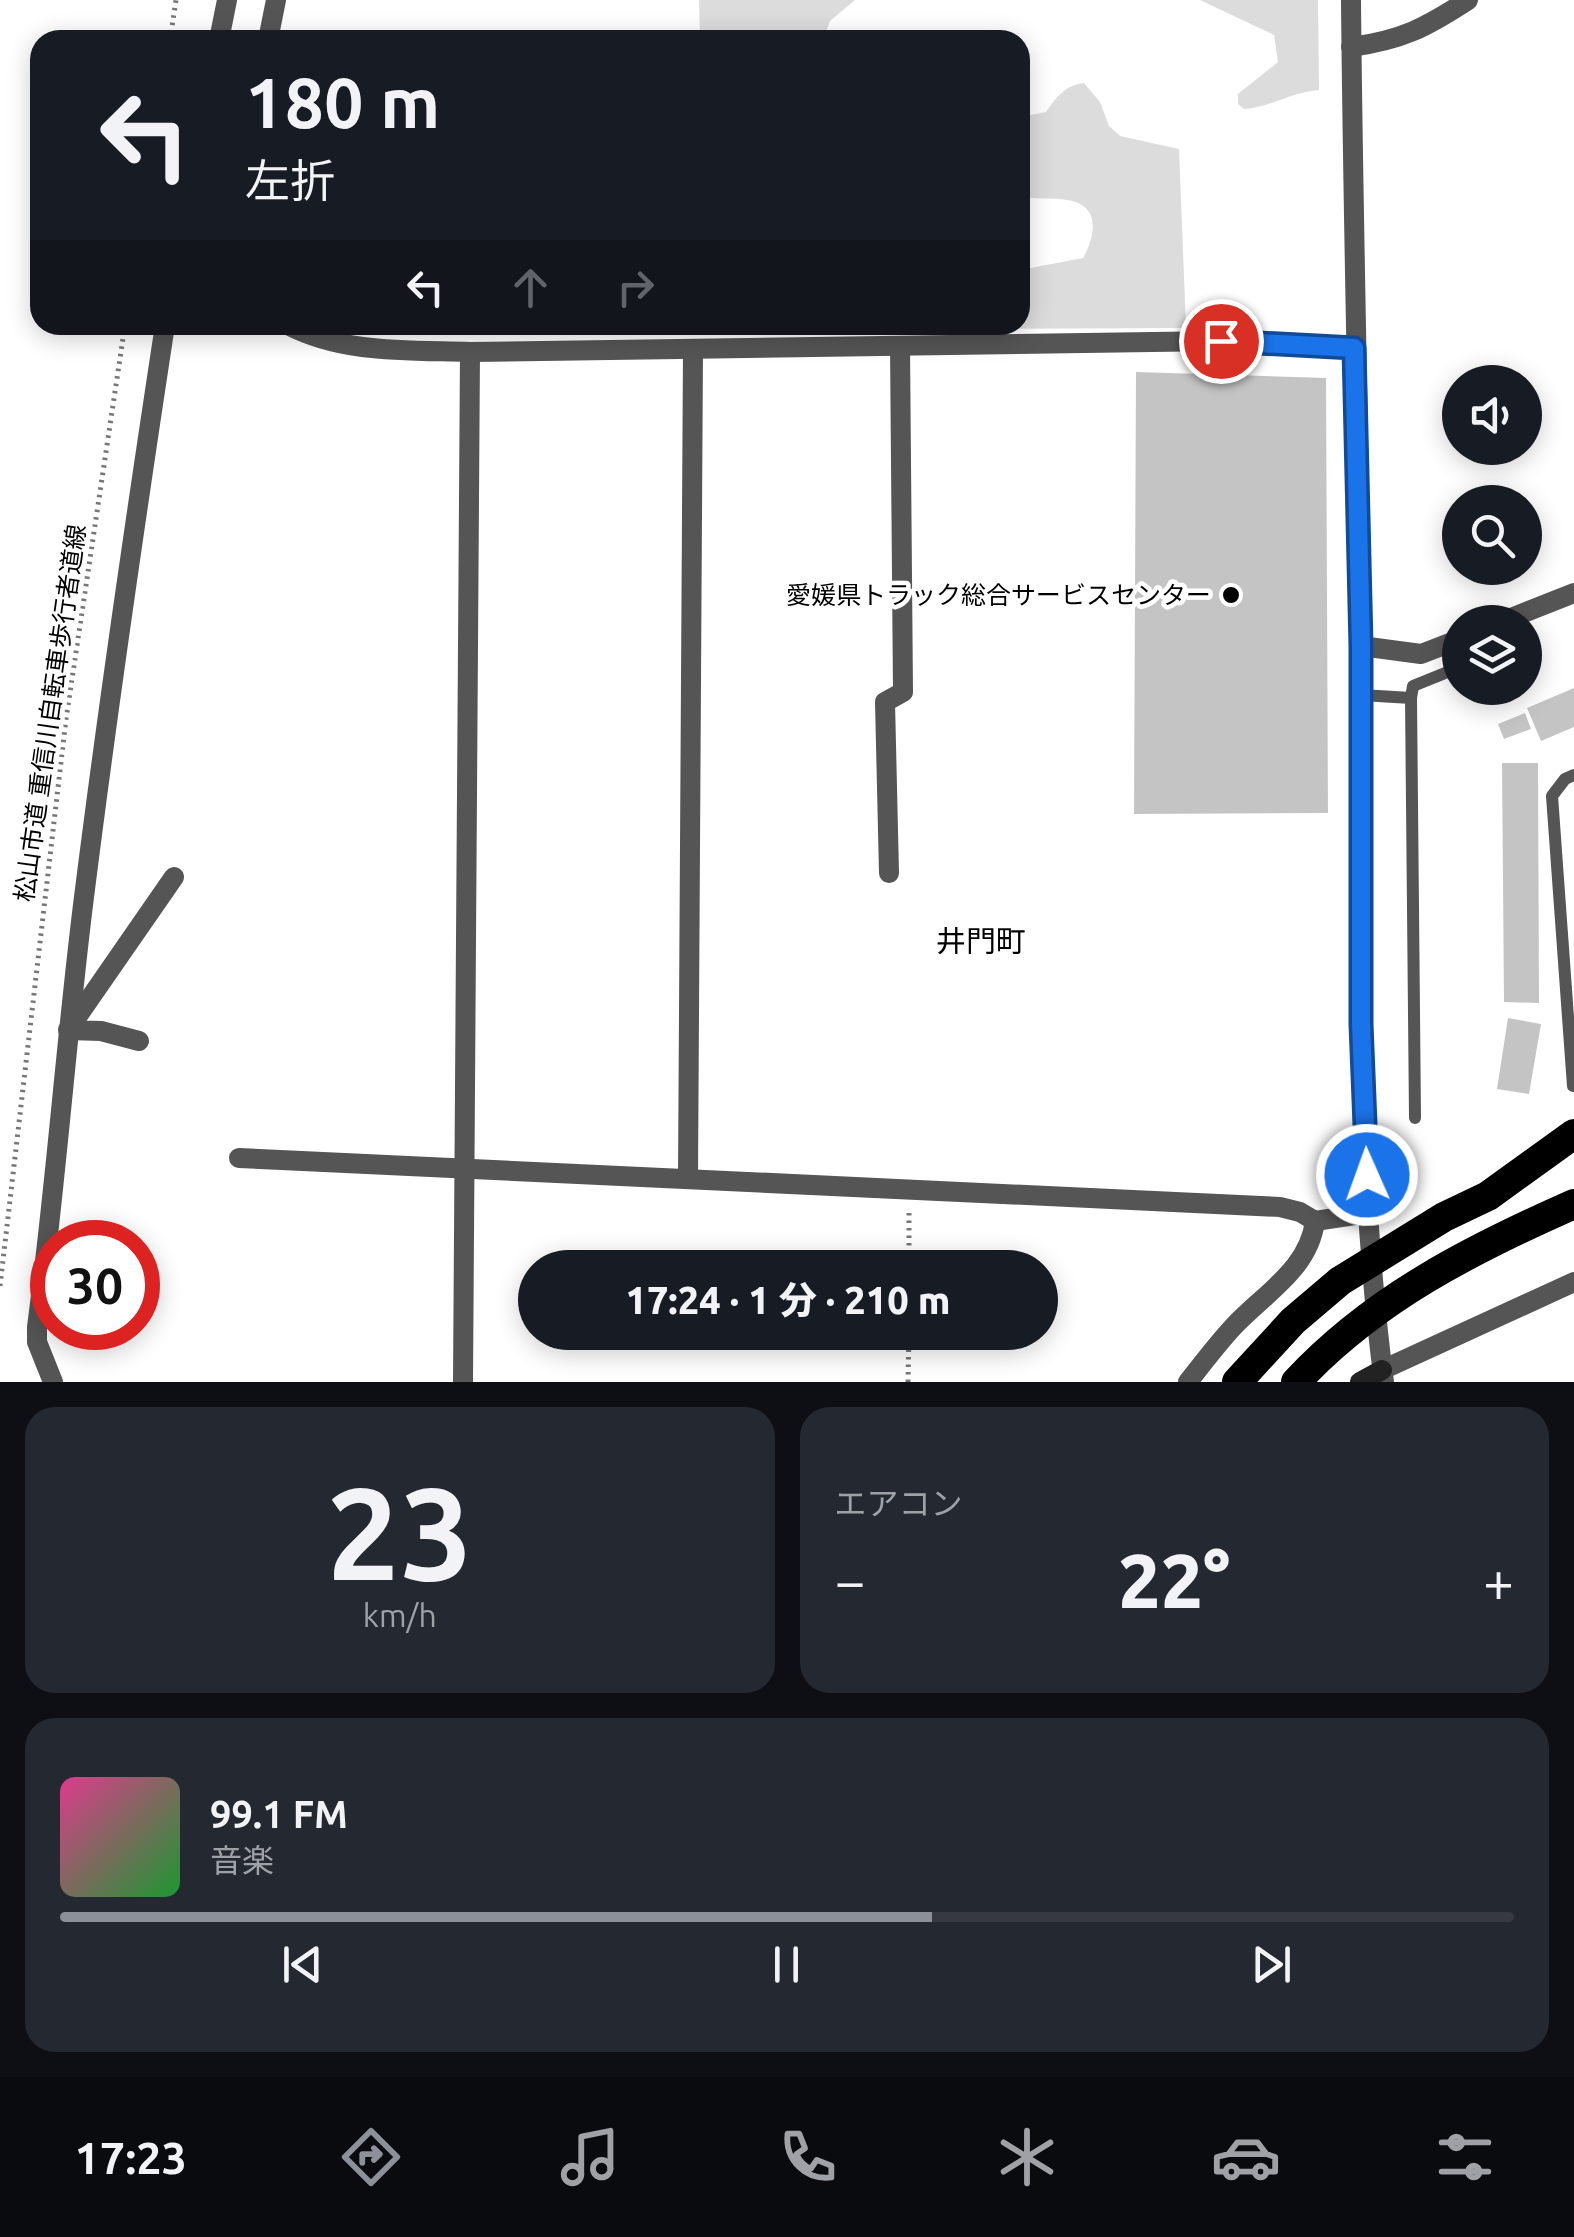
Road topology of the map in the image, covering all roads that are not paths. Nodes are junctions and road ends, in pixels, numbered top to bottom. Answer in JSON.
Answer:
{"nodes":[{"id":1,"x":227,"y":0,"type":"edge"},
{"id":2,"x":276,"y":0,"type":"edge"},
{"id":3,"x":1350,"y":0,"type":"edge"},
{"id":4,"x":1468,"y":0,"type":"edge"},
{"id":5,"x":221,"y":30,"type":"edge"},
{"id":6,"x":270,"y":30,"type":"edge"},
{"id":7,"x":1351,"y":47,"type":"junction"},
{"id":8,"x":164,"y":335,"type":"edge"},
{"id":9,"x":313,"y":335,"type":"edge"},
{"id":10,"x":900,"y":346,"type":"junction"},
{"id":11,"x":1354,"y":348,"type":"junction"},
{"id":12,"x":692,"y":349,"type":"junction"},
{"id":13,"x":470,"y":352,"type":"junction"},
{"id":14,"x":1574,"y":593,"type":"edge"},
{"id":15,"x":1542,"y":606,"type":"edge"},
{"id":16,"x":1361,"y":646,"type":"junction"},
{"id":17,"x":1442,"y":646,"type":"edge"},
{"id":18,"x":1442,"y":675,"type":"edge"},
{"id":19,"x":1361,"y":694,"type":"junction"},
{"id":20,"x":1411,"y":698,"type":"junction"},
{"id":21,"x":1574,"y":775,"type":"edge"},
{"id":22,"x":889,"y":873,"type":"dead end"},
{"id":23,"x":174,"y":877,"type":"dead end"},
{"id":24,"x":68,"y":1030,"type":"junction"},
{"id":25,"x":138,"y":1041,"type":"dead end"},
{"id":26,"x":1573,"y":1086,"type":"edge"},
{"id":27,"x":1414,"y":1118,"type":"dead end"},
{"id":28,"x":1574,"y":1134,"type":"edge"},
{"id":29,"x":238,"y":1158,"type":"dead end"},
{"id":30,"x":466,"y":1170,"type":"junction"},
{"id":31,"x":688,"y":1178,"type":"junction"},
{"id":32,"x":1574,"y":1204,"type":"edge"},
{"id":33,"x":1368,"y":1213,"type":"junction"},
{"id":34,"x":1315,"y":1221,"type":"junction"},
{"id":35,"x":1574,"y":1282,"type":"edge"},
{"id":36,"x":1383,"y":1376,"type":"edge"},
{"id":37,"x":53,"y":1382,"type":"edge"},
{"id":38,"x":463,"y":1382,"type":"edge"},
{"id":39,"x":1188,"y":1382,"type":"edge"},
{"id":40,"x":1236,"y":1382,"type":"edge"},
{"id":41,"x":1296,"y":1382,"type":"edge"},
{"id":42,"x":1360,"y":1382,"type":"edge"}],
"edges":[{"from":1,"to":5,"type":"street"},
{"from":2,"to":6,"type":"street"},
{"from":3,"to":7,"type":"street"},
{"from":4,"to":7,"type":"street"},
{"from":7,"to":11,"type":"street"},
{"from":8,"to":24,"type":"street"},
{"from":9,"to":13,"type":"street"},
{"from":10,"to":11,"type":"street"},
{"from":10,"to":12,"type":"street"},
{"from":10,"to":22,"type":"street"},
{"from":11,"to":16,"type":"street"},
{"from":12,"to":13,"type":"street"},
{"from":12,"to":31,"type":"street"},
{"from":13,"to":30,"type":"street"},
{"from":14,"to":15,"type":"street"},
{"from":16,"to":17,"type":"street"},
{"from":16,"to":19,"type":"street"},
{"from":18,"to":20,"type":"lane"},
{"from":19,"to":20,"type":"lane"},
{"from":19,"to":33,"type":"street"},
{"from":20,"to":27,"type":"lane"},
{"from":21,"to":26,"type":"lane"},
{"from":23,"to":24,"type":"street"},
{"from":24,"to":25,"type":"street"},
{"from":24,"to":37,"type":"street"},
{"from":28,"to":40,"type":"highway"},
{"from":29,"to":30,"type":"street"},
{"from":30,"to":31,"type":"street"},
{"from":30,"to":38,"type":"street"},
{"from":31,"to":34,"type":"street"},
{"from":32,"to":41,"type":"highway"},
{"from":33,"to":34,"type":"street"},
{"from":33,"to":36,"type":"street"},
{"from":34,"to":39,"type":"street"},
{"from":35,"to":36,"type":"street"},
{"from":36,"to":42,"type":"street"}]}
